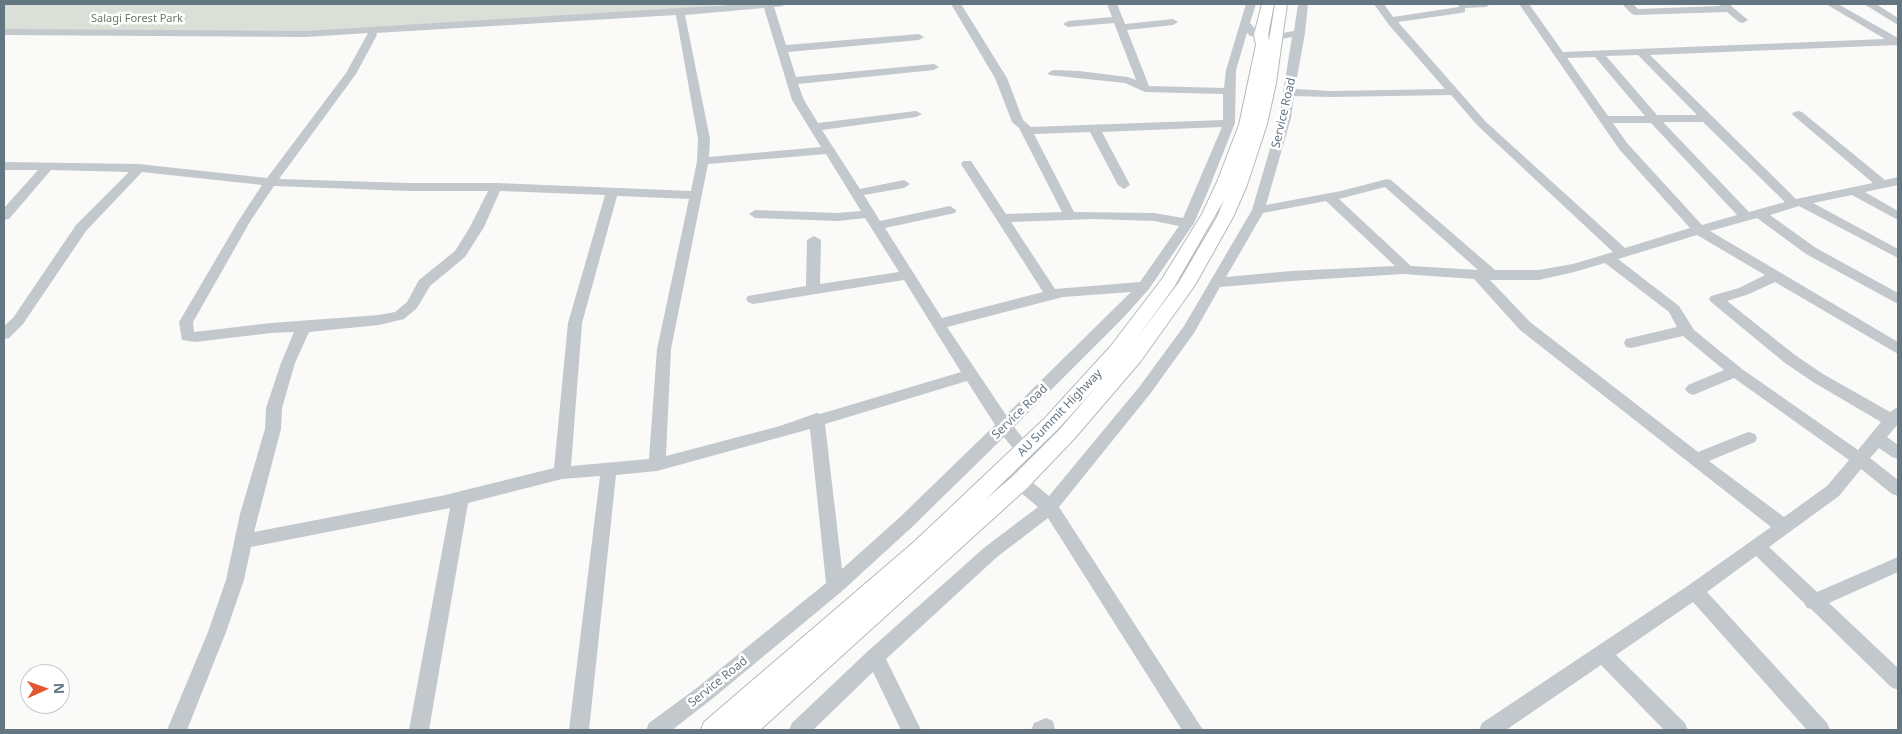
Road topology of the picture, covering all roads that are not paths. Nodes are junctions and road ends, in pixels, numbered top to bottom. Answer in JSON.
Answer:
{"nodes":[{"id":1,"x":772,"y":4,"type":"edge"},
{"id":2,"x":956,"y":4,"type":"edge"},
{"id":3,"x":1112,"y":4,"type":"edge"},
{"id":4,"x":1252,"y":4,"type":"edge"},
{"id":5,"x":1268,"y":4,"type":"edge"},
{"id":6,"x":1281,"y":4,"type":"edge"},
{"id":7,"x":1303,"y":4,"type":"edge"},
{"id":8,"x":1379,"y":4,"type":"edge"},
{"id":9,"x":1486,"y":4,"type":"edge"},
{"id":10,"x":1524,"y":4,"type":"edge"},
{"id":11,"x":1627,"y":4,"type":"edge"},
{"id":12,"x":1831,"y":4,"type":"edge"},
{"id":13,"x":1869,"y":4,"type":"edge"},
{"id":14,"x":1727,"y":6,"type":"edge"},
{"id":15,"x":681,"y":16,"type":"junction"},
{"id":16,"x":1391,"y":20,"type":"junction"},
{"id":17,"x":1743,"y":20,"type":"dead end"},
{"id":18,"x":1173,"y":22,"type":"dead end"},
{"id":19,"x":1898,"y":22,"type":"edge"},
{"id":20,"x":1121,"y":23,"type":"junction"},
{"id":21,"x":1245,"y":23,"type":"junction"},
{"id":22,"x":1068,"y":24,"type":"dead end"},
{"id":23,"x":4,"y":32,"type":"edge"},
{"id":24,"x":1300,"y":33,"type":"junction"},
{"id":25,"x":372,"y":35,"type":"junction"},
{"id":26,"x":4,"y":36,"type":"edge"},
{"id":27,"x":1269,"y":36,"type":"junction"},
{"id":28,"x":919,"y":37,"type":"dead end"},
{"id":29,"x":1898,"y":42,"type":"edge"},
{"id":30,"x":782,"y":49,"type":"junction"},
{"id":31,"x":1641,"y":52,"type":"junction"},
{"id":32,"x":1597,"y":54,"type":"junction"},
{"id":33,"x":1559,"y":55,"type":"junction"},
{"id":34,"x":934,"y":67,"type":"dead end"},
{"id":35,"x":1053,"y":74,"type":"dead end"},
{"id":36,"x":792,"y":82,"type":"junction"},
{"id":37,"x":1144,"y":89,"type":"junction"},
{"id":38,"x":1229,"y":91,"type":"junction"},
{"id":39,"x":1291,"y":92,"type":"junction"},
{"id":40,"x":1454,"y":92,"type":"junction"},
{"id":41,"x":916,"y":114,"type":"dead end"},
{"id":42,"x":1798,"y":114,"type":"dead end"},
{"id":43,"x":1705,"y":118,"type":"junction"},
{"id":44,"x":1654,"y":119,"type":"junction"},
{"id":45,"x":1604,"y":120,"type":"junction"},
{"id":46,"x":1230,"y":123,"type":"junction"},
{"id":47,"x":815,"y":127,"type":"junction"},
{"id":48,"x":1094,"y":128,"type":"junction"},
{"id":49,"x":1026,"y":131,"type":"junction"},
{"id":50,"x":830,"y":150,"type":"junction"},
{"id":51,"x":703,"y":160,"type":"junction"},
{"id":52,"x":967,"y":164,"type":"dead end"},
{"id":53,"x":4,"y":166,"type":"edge"},
{"id":54,"x":48,"y":166,"type":"junction"},
{"id":55,"x":139,"y":168,"type":"junction"},
{"id":56,"x":1898,"y":181,"type":"edge"},
{"id":57,"x":270,"y":182,"type":"junction"},
{"id":58,"x":904,"y":184,"type":"dead end"},
{"id":59,"x":1883,"y":185,"type":"junction"},
{"id":60,"x":1124,"y":186,"type":"dead end"},
{"id":61,"x":496,"y":187,"type":"junction"},
{"id":62,"x":612,"y":191,"type":"junction"},
{"id":63,"x":1855,"y":191,"type":"junction"},
{"id":64,"x":857,"y":193,"type":"junction"},
{"id":65,"x":697,"y":194,"type":"junction"},
{"id":66,"x":1329,"y":197,"type":"junction"},
{"id":67,"x":1797,"y":203,"type":"junction"},
{"id":68,"x":950,"y":210,"type":"dead end"},
{"id":69,"x":1258,"y":210,"type":"junction"},
{"id":70,"x":755,"y":214,"type":"dead end"},
{"id":71,"x":870,"y":214,"type":"junction"},
{"id":72,"x":1752,"y":215,"type":"junction"},
{"id":73,"x":4,"y":216,"type":"edge"},
{"id":74,"x":1070,"y":216,"type":"junction"},
{"id":75,"x":1898,"y":216,"type":"edge"},
{"id":76,"x":1002,"y":218,"type":"junction"},
{"id":77,"x":1187,"y":224,"type":"junction"},
{"id":78,"x":877,"y":226,"type":"junction"},
{"id":79,"x":1699,"y":230,"type":"junction"},
{"id":80,"x":814,"y":240,"type":"dead end"},
{"id":81,"x":1898,"y":254,"type":"edge"},
{"id":82,"x":1615,"y":255,"type":"junction"},
{"id":83,"x":1408,"y":271,"type":"junction"},
{"id":84,"x":908,"y":275,"type":"junction"},
{"id":85,"x":1485,"y":275,"type":"junction"},
{"id":86,"x":1775,"y":276,"type":"junction"},
{"id":87,"x":1215,"y":283,"type":"junction"},
{"id":88,"x":1144,"y":286,"type":"junction"},
{"id":89,"x":813,"y":290,"type":"junction"},
{"id":90,"x":1051,"y":294,"type":"junction"},
{"id":91,"x":753,"y":299,"type":"dead end"},
{"id":92,"x":1898,"y":299,"type":"edge"},
{"id":93,"x":11,"y":322,"type":"edge"},
{"id":94,"x":938,"y":324,"type":"junction"},
{"id":95,"x":304,"y":327,"type":"junction"},
{"id":96,"x":1686,"y":330,"type":"junction"},
{"id":97,"x":4,"y":334,"type":"edge"},
{"id":98,"x":1631,"y":343,"type":"dead end"},
{"id":99,"x":1898,"y":349,"type":"edge"},
{"id":100,"x":1735,"y":372,"type":"junction"},
{"id":101,"x":970,"y":374,"type":"junction"},
{"id":102,"x":1693,"y":389,"type":"dead end"},
{"id":103,"x":1895,"y":417,"type":"edge"},
{"id":104,"x":817,"y":420,"type":"junction"},
{"id":105,"x":1005,"y":427,"type":"junction"},
{"id":106,"x":1749,"y":438,"type":"dead end"},
{"id":107,"x":1877,"y":438,"type":"junction"},
{"id":108,"x":1024,"y":451,"type":"junction"},
{"id":109,"x":1898,"y":453,"type":"edge"},
{"id":110,"x":1696,"y":459,"type":"junction"},
{"id":111,"x":1860,"y":459,"type":"junction"},
{"id":112,"x":657,"y":465,"type":"junction"},
{"id":113,"x":609,"y":468,"type":"junction"},
{"id":114,"x":562,"y":473,"type":"junction"},
{"id":115,"x":1020,"y":482,"type":"junction"},
{"id":116,"x":1898,"y":489,"type":"edge"},
{"id":117,"x":460,"y":499,"type":"junction"},
{"id":118,"x":1050,"y":507,"type":"junction"},
{"id":119,"x":1784,"y":527,"type":"junction"},
{"id":120,"x":242,"y":542,"type":"junction"},
{"id":121,"x":1757,"y":546,"type":"junction"},
{"id":122,"x":1898,"y":564,"type":"edge"},
{"id":123,"x":835,"y":586,"type":"junction"},
{"id":124,"x":1694,"y":591,"type":"junction"},
{"id":125,"x":1813,"y":602,"type":"junction"},
{"id":126,"x":1602,"y":654,"type":"junction"},
{"id":127,"x":875,"y":657,"type":"junction"},
{"id":128,"x":1898,"y":681,"type":"edge"},
{"id":129,"x":1500,"y":727,"type":"edge"},
{"id":130,"x":177,"y":730,"type":"edge"},
{"id":131,"x":419,"y":730,"type":"edge"},
{"id":132,"x":579,"y":730,"type":"edge"},
{"id":133,"x":656,"y":730,"type":"edge"},
{"id":134,"x":713,"y":730,"type":"edge"},
{"id":135,"x":742,"y":730,"type":"edge"},
{"id":136,"x":798,"y":730,"type":"edge"},
{"id":137,"x":911,"y":730,"type":"edge"},
{"id":138,"x":1193,"y":730,"type":"edge"},
{"id":139,"x":1678,"y":730,"type":"edge"},
{"id":140,"x":1820,"y":730,"type":"edge"}],
"edges":[{"from":1,"to":15,"type":"street"},
{"from":1,"to":23,"type":"street"},
{"from":1,"to":30,"type":"street"},
{"from":2,"to":49,"type":"street"},
{"from":3,"to":20,"type":"street"},
{"from":4,"to":21,"type":"street","name":"Service Road"},
{"from":5,"to":27,"type":"main road","name":"AU Summit Highway"},
{"from":6,"to":27,"type":"main road","name":"AU Summit Highway"},
{"from":7,"to":24,"type":"street","name":"Service Road"},
{"from":8,"to":16,"type":"street"},
{"from":9,"to":16,"type":"street"},
{"from":10,"to":33,"type":"street"},
{"from":11,"to":14,"type":"street"},
{"from":12,"to":29,"type":"street"},
{"from":13,"to":19,"type":"street"},
{"from":14,"to":17,"type":"street"},
{"from":15,"to":25,"type":"street"},
{"from":15,"to":51,"type":"street"},
{"from":16,"to":40,"type":"street"},
{"from":18,"to":20,"type":"street"},
{"from":20,"to":22,"type":"street"},
{"from":20,"to":37,"type":"street"},
{"from":21,"to":27,"type":"street"},
{"from":21,"to":38,"type":"street","name":"Service Road"},
{"from":24,"to":27,"type":"street"},
{"from":24,"to":39,"type":"street","name":"Service Road"},
{"from":25,"to":26,"type":"street"},
{"from":25,"to":57,"type":"street"},
{"from":27,"to":108,"type":"main road","name":"AU Summit Highway"},
{"from":27,"to":115,"type":"main road","name":"AU Summit Highway"},
{"from":28,"to":30,"type":"street"},
{"from":29,"to":31,"type":"street"},
{"from":30,"to":36,"type":"street"},
{"from":31,"to":32,"type":"street"},
{"from":31,"to":43,"type":"street"},
{"from":32,"to":33,"type":"street"},
{"from":32,"to":44,"type":"street"},
{"from":33,"to":45,"type":"street"},
{"from":34,"to":36,"type":"street"},
{"from":35,"to":37,"type":"street"},
{"from":36,"to":47,"type":"street"},
{"from":37,"to":38,"type":"street"},
{"from":38,"to":46,"type":"street","name":"Service Road"},
{"from":39,"to":40,"type":"street"},
{"from":39,"to":69,"type":"street","name":"Service Road"},
{"from":40,"to":82,"type":"street"},
{"from":41,"to":47,"type":"street"},
{"from":42,"to":59,"type":"street"},
{"from":43,"to":44,"type":"street"},
{"from":43,"to":67,"type":"street"},
{"from":44,"to":45,"type":"street"},
{"from":44,"to":72,"type":"street"},
{"from":45,"to":79,"type":"street"},
{"from":46,"to":48,"type":"street"},
{"from":46,"to":77,"type":"street","name":"Service Road"},
{"from":47,"to":50,"type":"street"},
{"from":48,"to":49,"type":"street"},
{"from":48,"to":60,"type":"street"},
{"from":49,"to":74,"type":"street"},
{"from":50,"to":51,"type":"street"},
{"from":50,"to":64,"type":"street"},
{"from":51,"to":65,"type":"street"},
{"from":52,"to":76,"type":"street"},
{"from":53,"to":54,"type":"street"},
{"from":54,"to":55,"type":"street"},
{"from":54,"to":73,"type":"street"},
{"from":55,"to":57,"type":"street"},
{"from":55,"to":93,"type":"street"},
{"from":56,"to":59,"type":"street"},
{"from":57,"to":61,"type":"street"},
{"from":57,"to":95,"type":"street"},
{"from":58,"to":64,"type":"street"},
{"from":59,"to":63,"type":"street"},
{"from":61,"to":62,"type":"street"},
{"from":61,"to":95,"type":"street"},
{"from":62,"to":65,"type":"street"},
{"from":62,"to":114,"type":"street"},
{"from":63,"to":67,"type":"street"},
{"from":63,"to":75,"type":"street"},
{"from":64,"to":71,"type":"street"},
{"from":65,"to":112,"type":"street"},
{"from":66,"to":69,"type":"street"},
{"from":66,"to":83,"type":"street"},
{"from":66,"to":85,"type":"street"},
{"from":67,"to":72,"type":"street"},
{"from":67,"to":81,"type":"street"},
{"from":68,"to":78,"type":"street"},
{"from":69,"to":87,"type":"street","name":"Service Road"},
{"from":70,"to":71,"type":"street"},
{"from":71,"to":78,"type":"street"},
{"from":72,"to":79,"type":"street"},
{"from":72,"to":92,"type":"street"},
{"from":74,"to":76,"type":"street"},
{"from":74,"to":77,"type":"street"},
{"from":76,"to":90,"type":"street"},
{"from":77,"to":88,"type":"street","name":"Service Road"},
{"from":78,"to":84,"type":"street"},
{"from":79,"to":82,"type":"street"},
{"from":79,"to":86,"type":"street"},
{"from":80,"to":89,"type":"street"},
{"from":82,"to":85,"type":"street"},
{"from":82,"to":96,"type":"street"},
{"from":83,"to":85,"type":"street"},
{"from":83,"to":87,"type":"street"},
{"from":84,"to":89,"type":"street"},
{"from":84,"to":94,"type":"street"},
{"from":85,"to":110,"type":"street"},
{"from":86,"to":99,"type":"street"},
{"from":86,"to":103,"type":"street"},
{"from":87,"to":118,"type":"street","name":"Service Road"},
{"from":88,"to":90,"type":"street"},
{"from":88,"to":105,"type":"street","name":"Service Road"},
{"from":89,"to":91,"type":"street"},
{"from":90,"to":94,"type":"street"},
{"from":93,"to":97,"type":"street"},
{"from":94,"to":101,"type":"street"},
{"from":95,"to":120,"type":"street"},
{"from":96,"to":98,"type":"street"},
{"from":96,"to":100,"type":"street"},
{"from":100,"to":102,"type":"street"},
{"from":100,"to":111,"type":"street"},
{"from":101,"to":104,"type":"street"},
{"from":101,"to":105,"type":"street"},
{"from":103,"to":107,"type":"street"},
{"from":104,"to":112,"type":"street"},
{"from":104,"to":123,"type":"street"},
{"from":105,"to":108,"type":"street"},
{"from":105,"to":123,"type":"street","name":"Service Road"},
{"from":106,"to":110,"type":"street"},
{"from":107,"to":109,"type":"street"},
{"from":107,"to":111,"type":"street"},
{"from":108,"to":134,"type":"main road","name":"AU Summit Highway"},
{"from":110,"to":119,"type":"street"},
{"from":111,"to":116,"type":"street"},
{"from":111,"to":119,"type":"street"},
{"from":112,"to":113,"type":"street"},
{"from":113,"to":114,"type":"street"},
{"from":113,"to":132,"type":"street"},
{"from":114,"to":117,"type":"street"},
{"from":115,"to":118,"type":"street"},
{"from":115,"to":135,"type":"main road","name":"AU Summit Highway"},
{"from":117,"to":120,"type":"street"},
{"from":117,"to":131,"type":"street"},
{"from":118,"to":127,"type":"street","name":"Service Road"},
{"from":118,"to":138,"type":"street"},
{"from":119,"to":121,"type":"street"},
{"from":120,"to":130,"type":"street"},
{"from":121,"to":124,"type":"street"},
{"from":121,"to":125,"type":"street"},
{"from":122,"to":125,"type":"street"},
{"from":123,"to":133,"type":"street","name":"Service Road"},
{"from":124,"to":126,"type":"street"},
{"from":124,"to":140,"type":"street"},
{"from":125,"to":128,"type":"street"},
{"from":126,"to":129,"type":"street"},
{"from":126,"to":139,"type":"street"},
{"from":127,"to":136,"type":"street","name":"Service Road"},
{"from":127,"to":137,"type":"street"}]}
